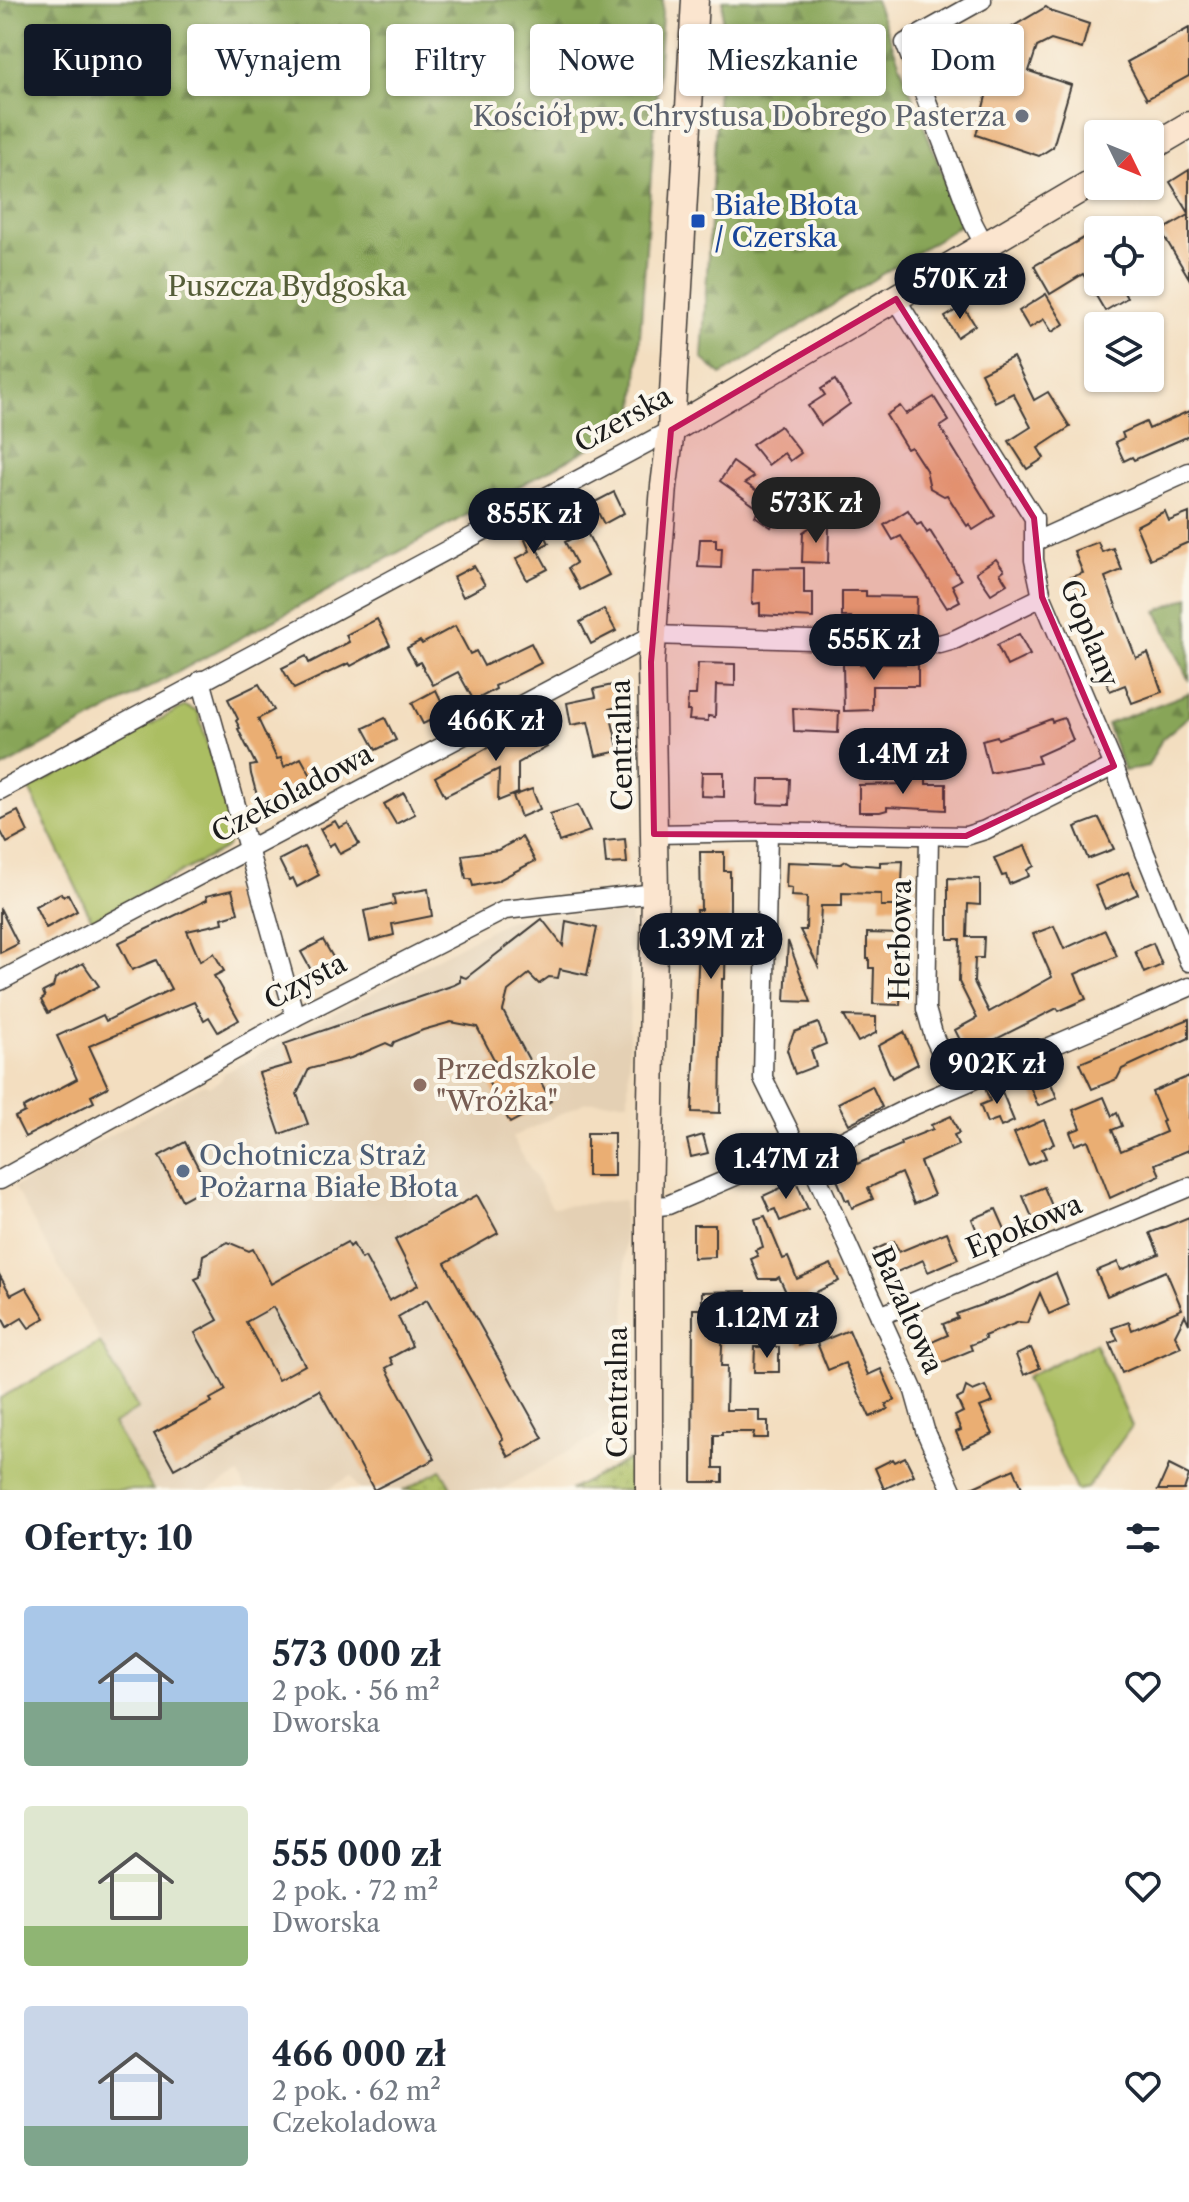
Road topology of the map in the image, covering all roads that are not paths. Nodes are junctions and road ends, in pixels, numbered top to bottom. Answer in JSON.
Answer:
{"nodes":[{"id":1,"x":695,"y":0,"type":"edge"},
{"id":2,"x":982,"y":0,"type":"edge"},
{"id":3,"x":1189,"y":125,"type":"edge"},
{"id":4,"x":1164,"y":140,"type":"edge"},
{"id":5,"x":1084,"y":187,"type":"edge"},
{"id":6,"x":985,"y":246,"type":"junction"},
{"id":7,"x":896,"y":299,"type":"junction"},
{"id":8,"x":671,"y":430,"type":"junction"},
{"id":9,"x":1189,"y":472,"type":"edge"},
{"id":10,"x":1036,"y":541,"type":"junction"},
{"id":11,"x":1042,"y":597,"type":"junction"},
{"id":12,"x":653,"y":635,"type":"junction"},
{"id":13,"x":201,"y":680,"type":"junction"},
{"id":14,"x":1114,"y":766,"type":"junction"},
{"id":15,"x":0,"y":790,"type":"edge"},
{"id":16,"x":768,"y":832,"type":"junction"},
{"id":17,"x":654,"y":834,"type":"junction"},
{"id":18,"x":929,"y":837,"type":"junction"},
{"id":19,"x":246,"y":848,"type":"junction"},
{"id":20,"x":655,"y":893,"type":"junction"},
{"id":21,"x":1189,"y":962,"type":"edge"},
{"id":22,"x":0,"y":981,"type":"edge"},
{"id":23,"x":1189,"y":987,"type":"edge"},
{"id":24,"x":295,"y":1017,"type":"junction"},
{"id":25,"x":957,"y":1086,"type":"junction"},
{"id":26,"x":801,"y":1155,"type":"junction"},
{"id":27,"x":0,"y":1180,"type":"edge"},
{"id":28,"x":1189,"y":1187,"type":"edge"},
{"id":29,"x":649,"y":1207,"type":"junction"},
{"id":30,"x":880,"y":1316,"type":"junction"},
{"id":31,"x":649,"y":1490,"type":"edge"},
{"id":32,"x":952,"y":1490,"type":"edge"}],
"edges":[{"from":1,"to":8,"type":"street","name":"Centralna"},
{"from":2,"to":6,"type":"street"},
{"from":3,"to":4,"type":"street"},
{"from":5,"to":6,"type":"street","name":"Czerska"},
{"from":6,"to":7,"type":"street","name":"Czerska"},
{"from":7,"to":8,"type":"street","name":"Czerska"},
{"from":7,"to":10,"type":"street","name":"Goplany"},
{"from":8,"to":12,"type":"street","name":"Centralna"},
{"from":8,"to":13,"type":"street","name":"Czerska"},
{"from":9,"to":10,"type":"street"},
{"from":10,"to":11,"type":"street","name":"Goplany"},
{"from":11,"to":12,"type":"street"},
{"from":11,"to":14,"type":"street","name":"Goplany"},
{"from":12,"to":17,"type":"street","name":"Centralna"},
{"from":12,"to":19,"type":"street","name":"Czekoladowa"},
{"from":13,"to":15,"type":"street","name":"Czerska"},
{"from":13,"to":19,"type":"street"},
{"from":14,"to":18,"type":"street"},
{"from":14,"to":21,"type":"street","name":"Goplany"},
{"from":16,"to":17,"type":"street"},
{"from":16,"to":18,"type":"street"},
{"from":16,"to":26,"type":"street","name":"Bazaltowa"},
{"from":17,"to":20,"type":"street","name":"Centralna"},
{"from":18,"to":25,"type":"street","name":"Herbowa"},
{"from":19,"to":22,"type":"street","name":"Czekoladowa"},
{"from":19,"to":24,"type":"street"},
{"from":20,"to":24,"type":"street","name":"Czysta"},
{"from":20,"to":29,"type":"street","name":"Centralna"},
{"from":23,"to":25,"type":"street"},
{"from":24,"to":27,"type":"street","name":"Czysta"},
{"from":25,"to":26,"type":"street"},
{"from":26,"to":29,"type":"street"},
{"from":26,"to":30,"type":"street","name":"Bazaltowa"},
{"from":28,"to":30,"type":"street","name":"Epokowa"},
{"from":29,"to":31,"type":"street","name":"Centralna"},
{"from":30,"to":32,"type":"street","name":"Bazaltowa"}]}
